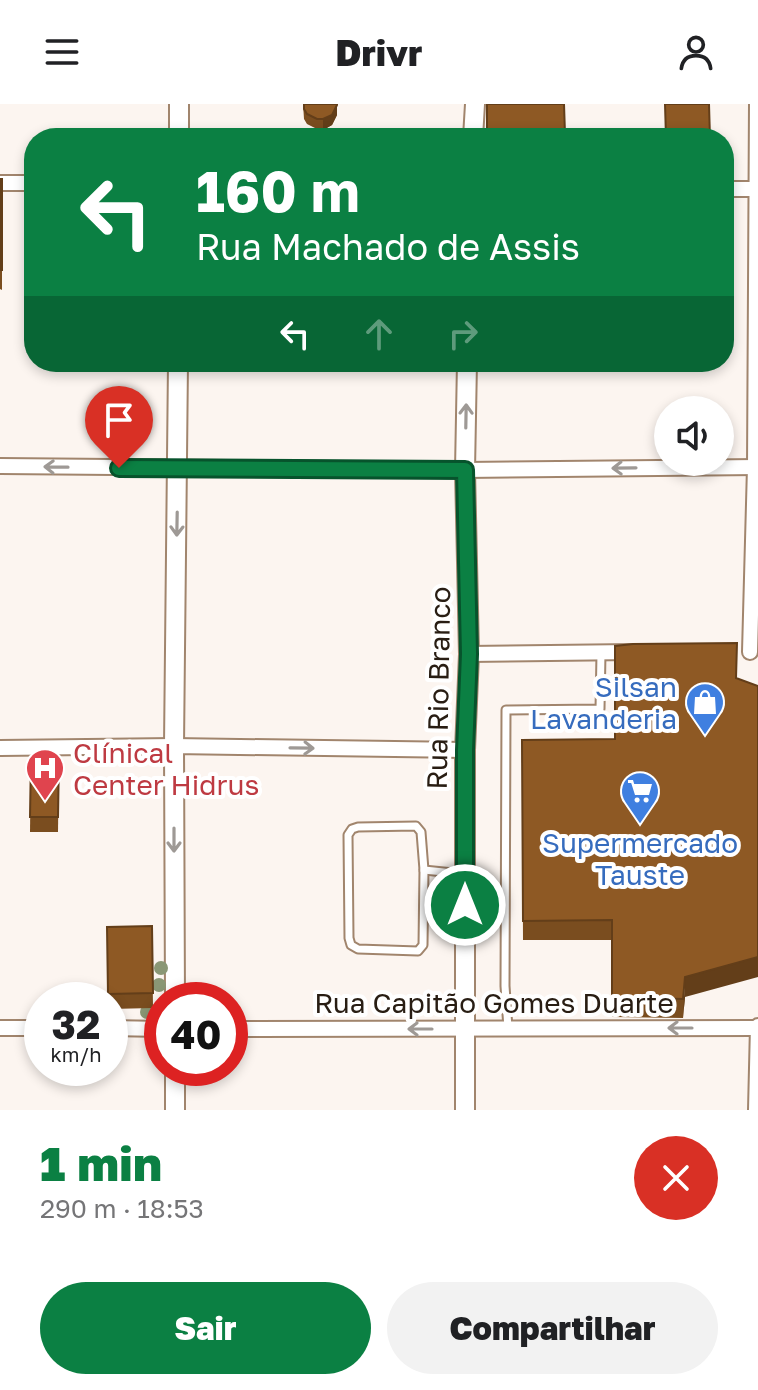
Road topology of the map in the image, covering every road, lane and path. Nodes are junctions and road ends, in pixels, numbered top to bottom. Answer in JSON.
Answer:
{"nodes":[{"id":1,"x":179,"y":104,"type":"edge"},
{"id":2,"x":475,"y":104,"type":"edge"},
{"id":3,"x":757,"y":104,"type":"edge"},
{"id":4,"x":179,"y":128,"type":"edge"},
{"id":5,"x":474,"y":128,"type":"edge"},
{"id":6,"x":0,"y":183,"type":"edge"},
{"id":7,"x":24,"y":183,"type":"edge"},
{"id":8,"x":734,"y":189,"type":"edge"},
{"id":9,"x":758,"y":189,"type":"edge"},
{"id":10,"x":178,"y":372,"type":"edge"},
{"id":11,"x":467,"y":372,"type":"edge"},
{"id":12,"x":0,"y":466,"type":"edge"},
{"id":13,"x":757,"y":467,"type":"edge"},
{"id":14,"x":178,"y":469,"type":"junction"},
{"id":15,"x":465,"y":470,"type":"junction"},
{"id":16,"x":646,"y":652,"type":"edge"},
{"id":17,"x":601,"y":653,"type":"junction"},
{"id":18,"x":748,"y":653,"type":"edge"},
{"id":19,"x":469,"y":654,"type":"junction"},
{"id":20,"x":174,"y":746,"type":"junction"},
{"id":21,"x":0,"y":748,"type":"edge"},
{"id":22,"x":465,"y":750,"type":"junction"},
{"id":23,"x":424,"y":870,"type":"junction"},
{"id":24,"x":465,"y":874,"type":"junction"},
{"id":25,"x":175,"y":982,"type":"edge"},
{"id":26,"x":758,"y":1027,"type":"edge"},
{"id":27,"x":0,"y":1028,"type":"edge"},
{"id":28,"x":24,"y":1028,"type":"edge"},
{"id":29,"x":465,"y":1028,"type":"junction"},
{"id":30,"x":508,"y":1028,"type":"junction"},
{"id":31,"x":248,"y":1029,"type":"edge"},
{"id":32,"x":175,"y":1086,"type":"edge"},
{"id":33,"x":175,"y":1110,"type":"edge"},
{"id":34,"x":465,"y":1110,"type":"edge"},
{"id":35,"x":756,"y":1110,"type":"edge"}],
"edges":[{"from":1,"to":4,"type":"street"},
{"from":2,"to":5,"type":"street"},
{"from":3,"to":9,"type":"street"},
{"from":6,"to":7,"type":"street"},
{"from":8,"to":9,"type":"street"},
{"from":9,"to":13,"type":"street"},
{"from":10,"to":14,"type":"street"},
{"from":15,"to":11,"type":"street","name":"Rua Rio Branco","one_way":true},
{"from":14,"to":12,"type":"street","one_way":true},
{"from":13,"to":15,"type":"street","one_way":true},
{"from":13,"to":18,"type":"street"},
{"from":14,"to":15,"type":"street"},
{"from":14,"to":20,"type":"street","one_way":true},
{"from":15,"to":19,"type":"street","name":"Rua Rio Branco"},
{"from":16,"to":17,"type":"street"},
{"from":17,"to":19,"type":"street"},
{"from":17,"to":30,"type":"lane"},
{"from":19,"to":22,"type":"street","name":"Rua Rio Branco"},
{"from":20,"to":21,"type":"street"},
{"from":20,"to":22,"type":"street","one_way":true},
{"from":20,"to":25,"type":"street","one_way":true},
{"from":22,"to":24,"type":"street","name":"Rua Rio Branco"},
{"from":23,"to":23,"type":"lane"},
{"from":23,"to":24,"type":"lane"},
{"from":24,"to":29,"type":"street","name":"Rua Rio Branco"},
{"from":26,"to":30,"type":"street","name":"Rua Capitão Gomes Duarte","one_way":true},
{"from":26,"to":35,"type":"street"},
{"from":27,"to":28,"type":"street"},
{"from":29,"to":30,"type":"street","name":"Rua Capitão Gomes Duarte"},
{"from":29,"to":31,"type":"street","name":"Rua Capitão Gomes Duarte","one_way":true},
{"from":29,"to":34,"type":"street","name":"Rua Rio Branco"},
{"from":32,"to":33,"type":"street"}]}
